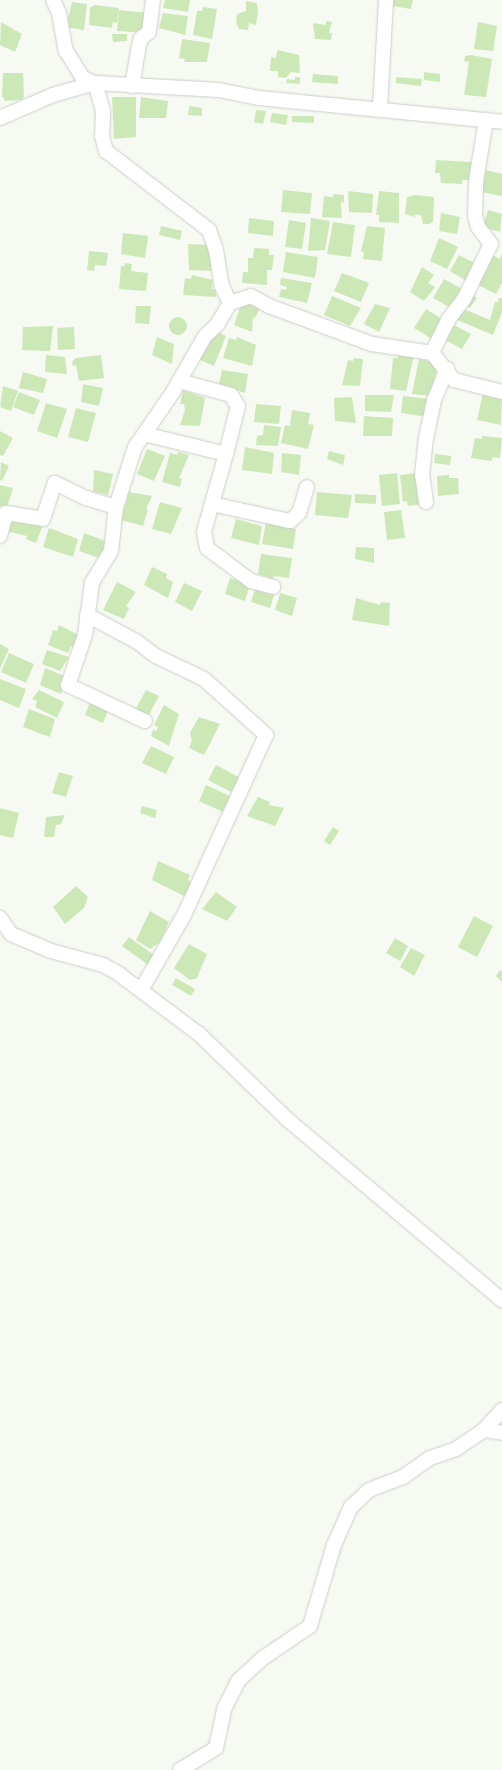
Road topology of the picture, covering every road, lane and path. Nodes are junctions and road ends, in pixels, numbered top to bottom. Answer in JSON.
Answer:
{"nodes":[{"id":1,"x":53,"y":0,"type":"edge"},
{"id":2,"x":154,"y":0,"type":"edge"},
{"id":3,"x":386,"y":0,"type":"edge"},
{"id":4,"x":95,"y":83,"type":"junction"},
{"id":5,"x":132,"y":86,"type":"junction"},
{"id":6,"x":380,"y":108,"type":"junction"},
{"id":7,"x":0,"y":118,"type":"edge"},
{"id":8,"x":486,"y":120,"type":"junction"},
{"id":9,"x":502,"y":122,"type":"edge"},
{"id":10,"x":497,"y":246,"type":"edge"},
{"id":11,"x":230,"y":302,"type":"junction"},
{"id":12,"x":432,"y":353,"type":"junction"},
{"id":13,"x":447,"y":369,"type":"junction"},
{"id":14,"x":179,"y":382,"type":"junction"},
{"id":15,"x":502,"y":392,"type":"edge"},
{"id":16,"x":144,"y":434,"type":"junction"},
{"id":17,"x":226,"y":454,"type":"junction"},
{"id":18,"x":307,"y":487,"type":"dead end"},
{"id":19,"x":426,"y":502,"type":"dead end"},
{"id":20,"x":212,"y":504,"type":"junction"},
{"id":21,"x":116,"y":507,"type":"junction"},
{"id":22,"x":0,"y":536,"type":"edge"},
{"id":23,"x":273,"y":587,"type":"dead end"},
{"id":24,"x":87,"y":615,"type":"junction"},
{"id":25,"x":146,"y":722,"type":"dead end"},
{"id":26,"x":0,"y":918,"type":"edge"},
{"id":27,"x":141,"y":990,"type":"junction"},
{"id":28,"x":502,"y":1300,"type":"edge"},
{"id":29,"x":502,"y":1410,"type":"edge"},
{"id":30,"x":484,"y":1430,"type":"junction"},
{"id":31,"x":502,"y":1433,"type":"edge"},
{"id":32,"x":180,"y":1770,"type":"edge"}],
"edges":[{"from":1,"to":4,"type":"street"},
{"from":2,"to":5,"type":"street"},
{"from":3,"to":6,"type":"street"},
{"from":4,"to":5,"type":"street"},
{"from":4,"to":7,"type":"street"},
{"from":4,"to":11,"type":"street"},
{"from":5,"to":6,"type":"street"},
{"from":6,"to":8,"type":"street"},
{"from":8,"to":9,"type":"street"},
{"from":8,"to":10,"type":"street"},
{"from":10,"to":12,"type":"street"},
{"from":11,"to":12,"type":"street"},
{"from":11,"to":14,"type":"street"},
{"from":12,"to":13,"type":"street"},
{"from":13,"to":15,"type":"street"},
{"from":13,"to":19,"type":"street"},
{"from":14,"to":16,"type":"street"},
{"from":14,"to":17,"type":"street"},
{"from":16,"to":17,"type":"street"},
{"from":16,"to":21,"type":"street"},
{"from":17,"to":20,"type":"street"},
{"from":18,"to":20,"type":"street"},
{"from":20,"to":23,"type":"street"},
{"from":21,"to":22,"type":"street"},
{"from":21,"to":24,"type":"street"},
{"from":24,"to":25,"type":"street"},
{"from":24,"to":27,"type":"street"},
{"from":26,"to":27,"type":"street"},
{"from":27,"to":28,"type":"street"},
{"from":29,"to":30,"type":"street"},
{"from":30,"to":31,"type":"street"},
{"from":30,"to":32,"type":"street"}]}
